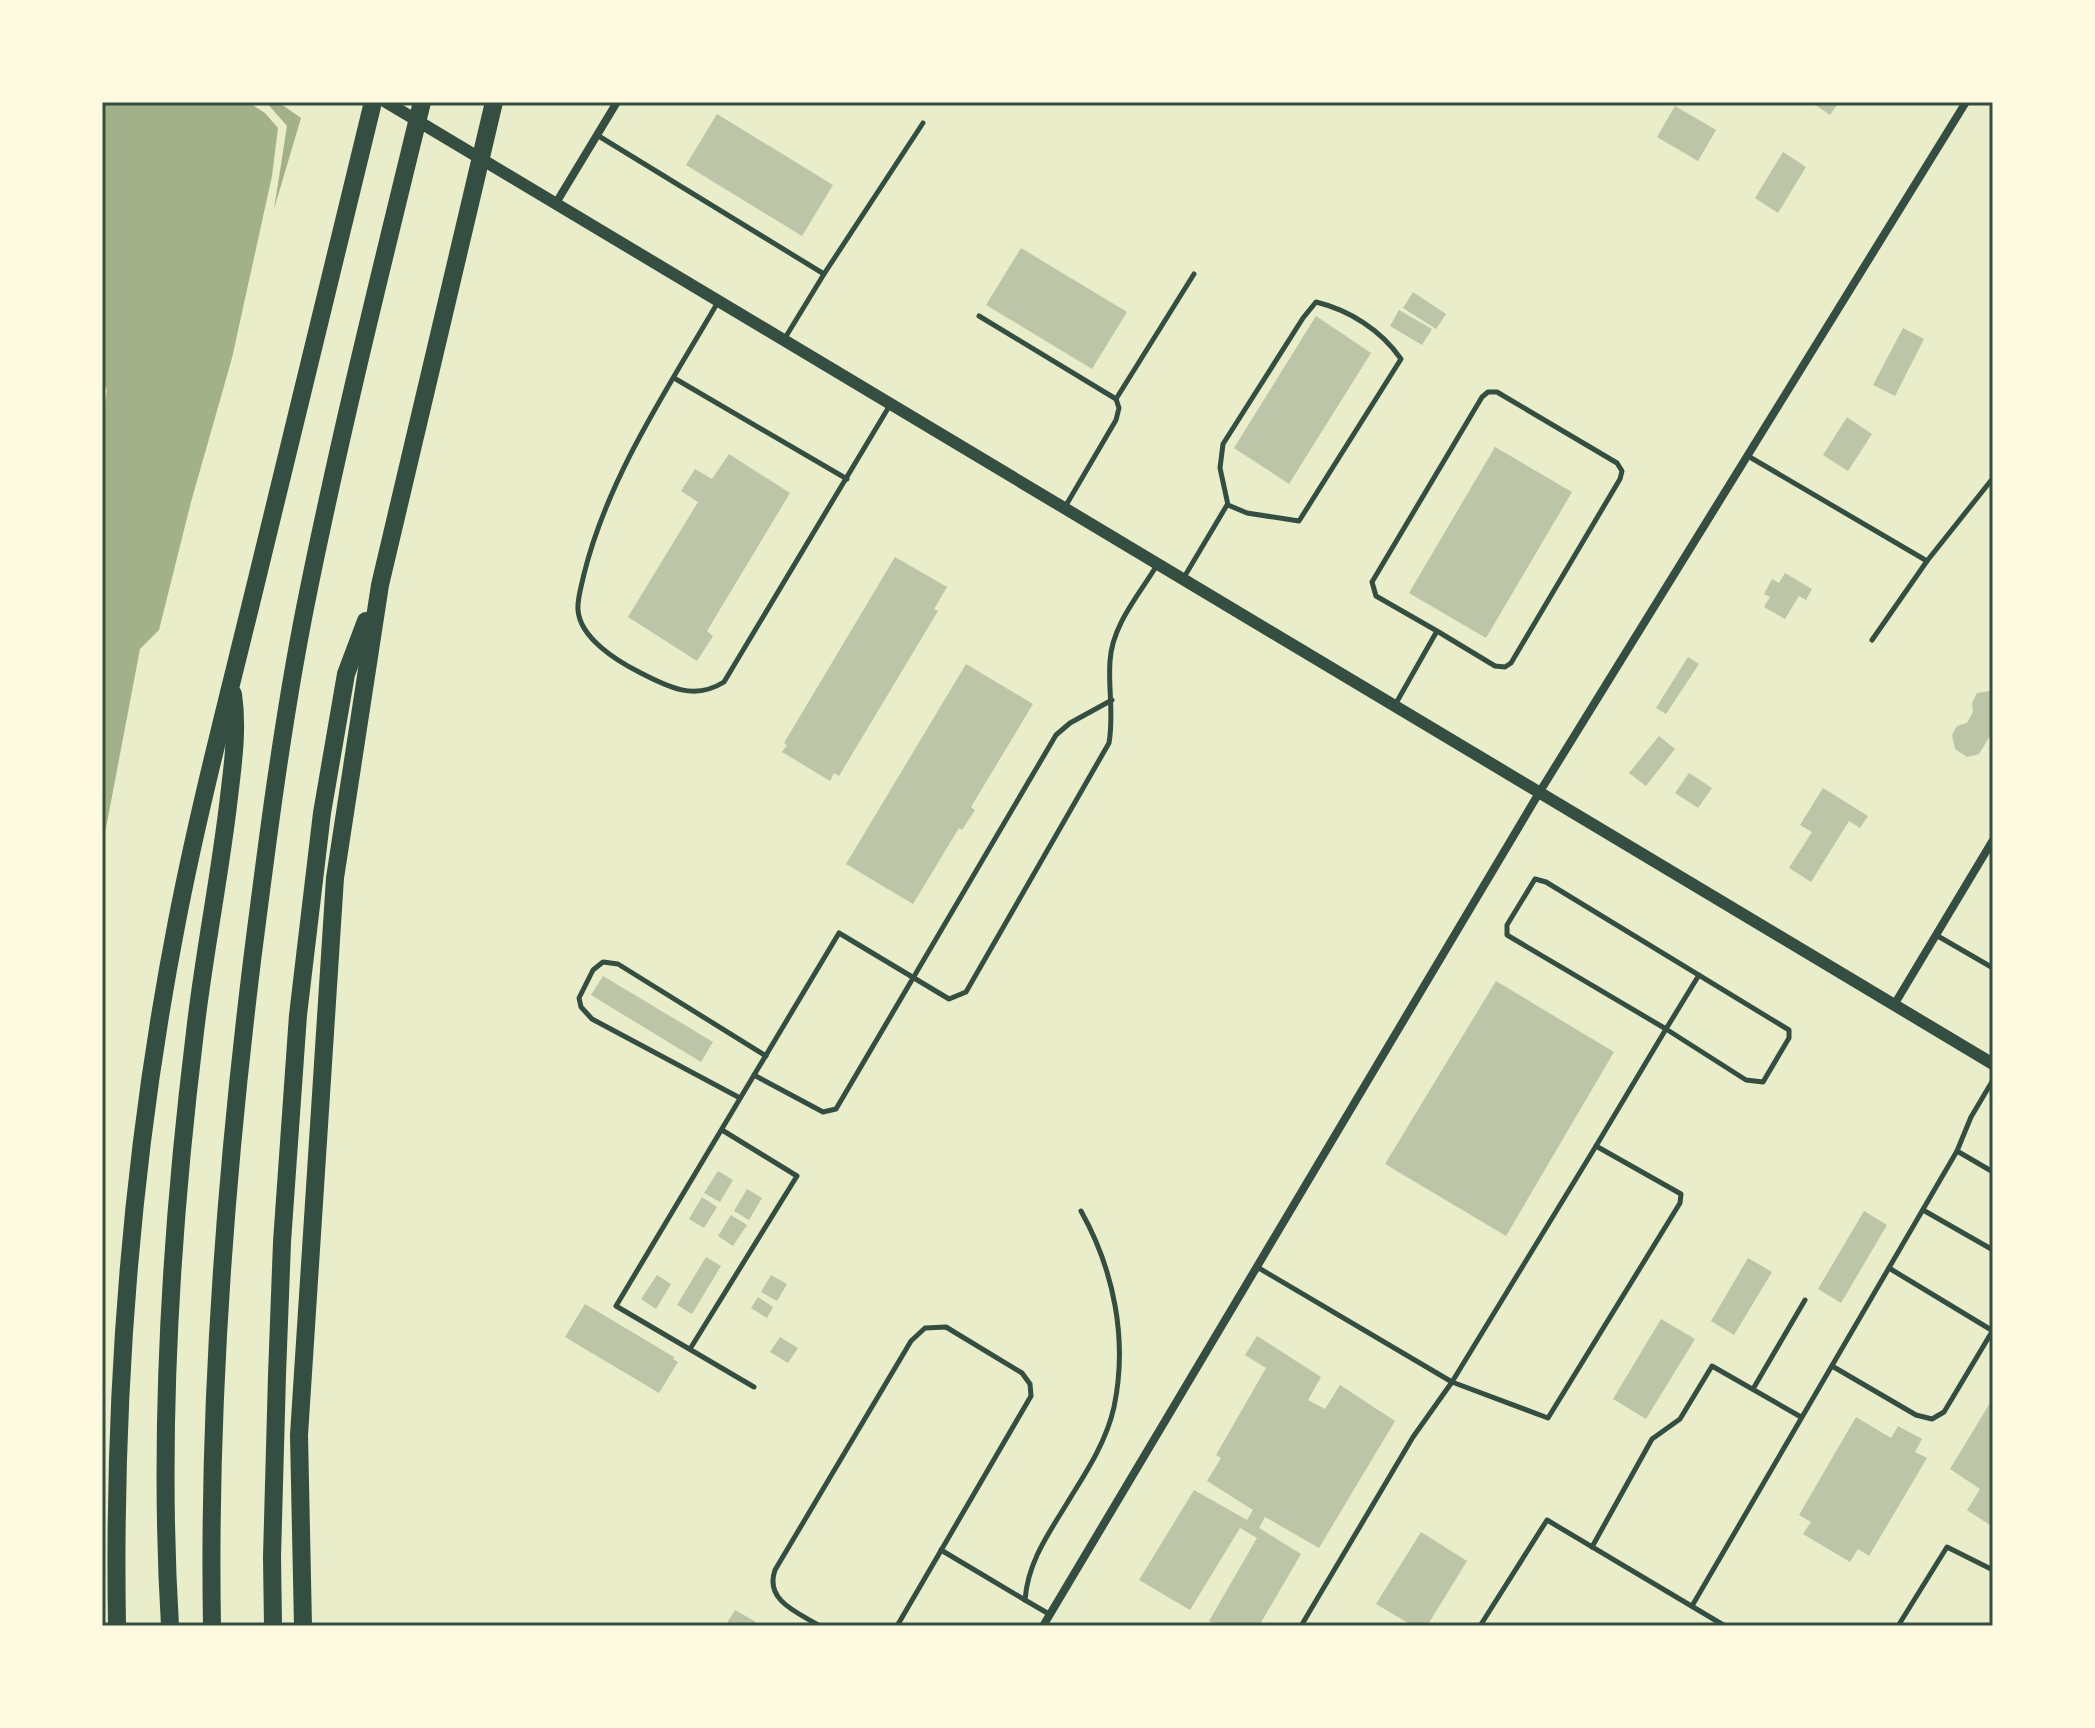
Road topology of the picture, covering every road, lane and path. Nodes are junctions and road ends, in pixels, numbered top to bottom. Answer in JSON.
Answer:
{"nodes":[{"id":1,"x":373,"y":102,"type":"edge"},
{"id":2,"x":386,"y":102,"type":"edge"},
{"id":3,"x":422,"y":102,"type":"edge"},
{"id":4,"x":494,"y":102,"type":"edge"},
{"id":5,"x":617,"y":102,"type":"edge"},
{"id":6,"x":1966,"y":102,"type":"edge"},
{"id":7,"x":923,"y":123,"type":"dead end"},
{"id":8,"x":597,"y":135,"type":"junction"},
{"id":9,"x":556,"y":203,"type":"junction"},
{"id":10,"x":824,"y":274,"type":"junction"},
{"id":11,"x":1194,"y":274,"type":"dead end"},
{"id":12,"x":719,"y":300,"type":"junction"},
{"id":13,"x":979,"y":316,"type":"dead end"},
{"id":14,"x":784,"y":339,"type":"junction"},
{"id":15,"x":674,"y":378,"type":"junction"},
{"id":16,"x":1116,"y":399,"type":"junction"},
{"id":17,"x":891,"y":404,"type":"junction"},
{"id":18,"x":1748,"y":456,"type":"junction"},
{"id":19,"x":1993,"y":478,"type":"edge"},
{"id":20,"x":847,"y":479,"type":"junction"},
{"id":21,"x":1228,"y":505,"type":"junction"},
{"id":22,"x":1064,"y":508,"type":"junction"},
{"id":23,"x":1927,"y":561,"type":"junction"},
{"id":24,"x":1158,"y":565,"type":"junction"},
{"id":25,"x":1183,"y":579,"type":"junction"},
{"id":26,"x":380,"y":585,"type":"junction"},
{"id":27,"x":1437,"y":631,"type":"junction"},
{"id":28,"x":1872,"y":640,"type":"dead end"},
{"id":29,"x":231,"y":684,"type":"junction"},
{"id":30,"x":1112,"y":700,"type":"junction"},
{"id":31,"x":1394,"y":706,"type":"junction"},
{"id":32,"x":1539,"y":793,"type":"junction"},
{"id":33,"x":1993,"y":840,"type":"edge"},
{"id":34,"x":1936,"y":935,"type":"junction"},
{"id":35,"x":1993,"y":968,"type":"edge"},
{"id":36,"x":1699,"y":975,"type":"junction"},
{"id":37,"x":912,"y":977,"type":"junction"},
{"id":38,"x":1894,"y":1005,"type":"junction"},
{"id":39,"x":1666,"y":1029,"type":"junction"},
{"id":40,"x":766,"y":1056,"type":"junction"},
{"id":41,"x":1993,"y":1064,"type":"edge"},
{"id":42,"x":754,"y":1075,"type":"junction"},
{"id":43,"x":1993,"y":1080,"type":"edge"},
{"id":44,"x":740,"y":1098,"type":"junction"},
{"id":45,"x":722,"y":1130,"type":"junction"},
{"id":46,"x":1596,"y":1146,"type":"junction"},
{"id":47,"x":1957,"y":1151,"type":"junction"},
{"id":48,"x":1993,"y":1172,"type":"edge"},
{"id":49,"x":1923,"y":1210,"type":"junction"},
{"id":50,"x":1081,"y":1211,"type":"dead end"},
{"id":51,"x":1993,"y":1250,"type":"edge"},
{"id":52,"x":1257,"y":1267,"type":"junction"},
{"id":53,"x":1889,"y":1268,"type":"junction"},
{"id":54,"x":1805,"y":1300,"type":"dead end"},
{"id":55,"x":1993,"y":1331,"type":"edge"},
{"id":56,"x":690,"y":1349,"type":"junction"},
{"id":57,"x":1832,"y":1366,"type":"junction"},
{"id":58,"x":1452,"y":1382,"type":"junction"},
{"id":59,"x":754,"y":1387,"type":"dead end"},
{"id":60,"x":1753,"y":1389,"type":"junction"},
{"id":61,"x":1802,"y":1418,"type":"junction"},
{"id":62,"x":1592,"y":1547,"type":"junction"},
{"id":63,"x":941,"y":1550,"type":"junction"},
{"id":64,"x":1993,"y":1570,"type":"edge"},
{"id":65,"x":1025,"y":1600,"type":"junction"},
{"id":66,"x":1692,"y":1606,"type":"junction"},
{"id":67,"x":1050,"y":1615,"type":"junction"},
{"id":68,"x":117,"y":1626,"type":"edge"},
{"id":69,"x":170,"y":1626,"type":"edge"},
{"id":70,"x":212,"y":1626,"type":"edge"},
{"id":71,"x":273,"y":1626,"type":"edge"},
{"id":72,"x":303,"y":1626,"type":"edge"},
{"id":73,"x":820,"y":1626,"type":"edge"},
{"id":74,"x":897,"y":1626,"type":"edge"},
{"id":75,"x":1043,"y":1626,"type":"edge"},
{"id":76,"x":1301,"y":1626,"type":"edge"},
{"id":77,"x":1480,"y":1626,"type":"edge"},
{"id":78,"x":1725,"y":1626,"type":"edge"},
{"id":79,"x":1898,"y":1626,"type":"edge"}],
"edges":[{"from":1,"to":29,"type":"highway"},
{"from":2,"to":9,"type":"street"},
{"from":3,"to":70,"type":"highway"},
{"from":4,"to":26,"type":"highway"},
{"from":5,"to":8,"type":"street"},
{"from":6,"to":18,"type":"street"},
{"from":7,"to":10,"type":"lane"},
{"from":8,"to":9,"type":"street"},
{"from":8,"to":10,"type":"lane"},
{"from":9,"to":12,"type":"street"},
{"from":10,"to":14,"type":"lane"},
{"from":11,"to":16,"type":"lane"},
{"from":12,"to":14,"type":"street"},
{"from":12,"to":15,"type":"lane"},
{"from":13,"to":16,"type":"lane"},
{"from":14,"to":17,"type":"street"},
{"from":15,"to":20,"type":"lane"},
{"from":15,"to":20,"type":"lane"},
{"from":16,"to":22,"type":"lane"},
{"from":17,"to":20,"type":"lane"},
{"from":17,"to":22,"type":"street"},
{"from":18,"to":23,"type":"lane"},
{"from":18,"to":32,"type":"street"},
{"from":19,"to":23,"type":"lane"},
{"from":21,"to":21,"type":"lane"},
{"from":21,"to":25,"type":"lane"},
{"from":22,"to":24,"type":"street"},
{"from":23,"to":28,"type":"lane"},
{"from":24,"to":25,"type":"street"},
{"from":24,"to":30,"type":"lane"},
{"from":25,"to":31,"type":"street"},
{"from":26,"to":71,"type":"highway"},
{"from":26,"to":72,"type":"highway"},
{"from":27,"to":27,"type":"lane"},
{"from":27,"to":31,"type":"lane"},
{"from":29,"to":68,"type":"highway"},
{"from":29,"to":69,"type":"highway"},
{"from":30,"to":37,"type":"lane"},
{"from":30,"to":37,"type":"lane"},
{"from":31,"to":32,"type":"street"},
{"from":32,"to":38,"type":"street"},
{"from":32,"to":52,"type":"street"},
{"from":33,"to":34,"type":"street"},
{"from":34,"to":35,"type":"lane"},
{"from":34,"to":38,"type":"street"},
{"from":36,"to":39,"type":"lane"},
{"from":36,"to":39,"type":"lane"},
{"from":36,"to":39,"type":"lane"},
{"from":37,"to":40,"type":"lane"},
{"from":37,"to":42,"type":"lane"},
{"from":38,"to":41,"type":"street"},
{"from":39,"to":46,"type":"lane"},
{"from":40,"to":42,"type":"lane"},
{"from":40,"to":44,"type":"lane"},
{"from":42,"to":44,"type":"lane"},
{"from":43,"to":47,"type":"lane"},
{"from":44,"to":45,"type":"lane"},
{"from":45,"to":56,"type":"lane"},
{"from":45,"to":56,"type":"lane"},
{"from":46,"to":58,"type":"lane"},
{"from":46,"to":58,"type":"lane"},
{"from":47,"to":48,"type":"lane"},
{"from":47,"to":49,"type":"lane"},
{"from":49,"to":51,"type":"lane"},
{"from":49,"to":53,"type":"lane"},
{"from":50,"to":65,"type":"lane"},
{"from":52,"to":58,"type":"lane"},
{"from":52,"to":67,"type":"street"},
{"from":53,"to":55,"type":"lane"},
{"from":53,"to":57,"type":"lane"},
{"from":54,"to":60,"type":"lane"},
{"from":55,"to":57,"type":"lane"},
{"from":56,"to":59,"type":"lane"},
{"from":57,"to":61,"type":"lane"},
{"from":58,"to":76,"type":"lane"},
{"from":60,"to":61,"type":"lane"},
{"from":60,"to":62,"type":"lane"},
{"from":61,"to":66,"type":"lane"},
{"from":62,"to":66,"type":"lane"},
{"from":62,"to":77,"type":"lane"},
{"from":63,"to":65,"type":"lane"},
{"from":63,"to":73,"type":"lane"},
{"from":63,"to":74,"type":"lane"},
{"from":64,"to":79,"type":"lane"},
{"from":65,"to":67,"type":"lane"},
{"from":66,"to":78,"type":"lane"},
{"from":67,"to":75,"type":"street"}]}
